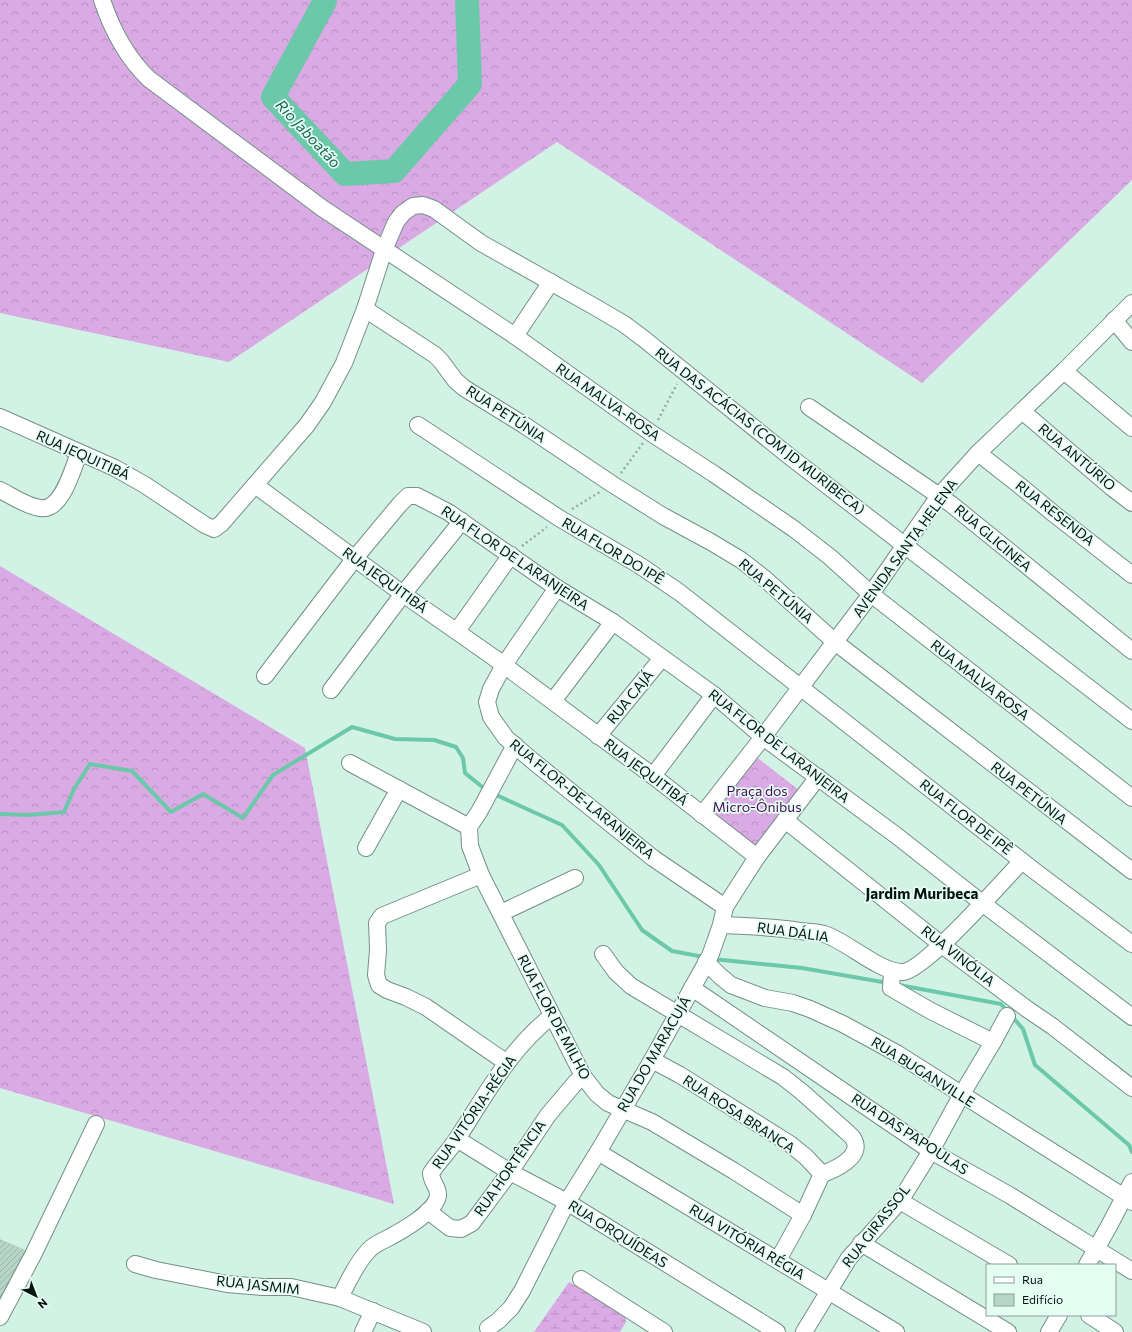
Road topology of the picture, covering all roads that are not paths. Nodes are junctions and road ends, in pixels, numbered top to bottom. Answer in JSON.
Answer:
{"nodes":[{"id":1,"x":102,"y":0,"type":"edge"},
{"id":2,"x":384,"y":250,"type":"junction"},
{"id":3,"x":551,"y":282,"type":"junction"},
{"id":4,"x":1132,"y":303,"type":"edge"},
{"id":5,"x":366,"y":308,"type":"junction"},
{"id":6,"x":1114,"y":320,"type":"junction"},
{"id":7,"x":516,"y":336,"type":"junction"},
{"id":8,"x":1132,"y":342,"type":"edge"},
{"id":9,"x":1064,"y":371,"type":"junction"},
{"id":10,"x":809,"y":407,"type":"dead end"},
{"id":11,"x":1022,"y":411,"type":"junction"},
{"id":12,"x":0,"y":417,"type":"edge"},
{"id":13,"x":418,"y":425,"type":"dead end"},
{"id":14,"x":1132,"y":428,"type":"edge"},
{"id":15,"x":79,"y":453,"type":"junction"},
{"id":16,"x":978,"y":453,"type":"junction"},
{"id":17,"x":255,"y":485,"type":"junction"},
{"id":18,"x":0,"y":490,"type":"edge"},
{"id":19,"x":940,"y":496,"type":"junction"},
{"id":20,"x":1132,"y":503,"type":"edge"},
{"id":21,"x":462,"y":521,"type":"junction"},
{"id":22,"x":905,"y":545,"type":"junction"},
{"id":23,"x":511,"y":555,"type":"junction"},
{"id":24,"x":830,"y":557,"type":"joint"},
{"id":25,"x":355,"y":558,"type":"junction"},
{"id":26,"x":1132,"y":574,"type":"edge"},
{"id":27,"x":557,"y":588,"type":"junction"},
{"id":28,"x":403,"y":594,"type":"junction"},
{"id":29,"x":871,"y":594,"type":"junction"},
{"id":30,"x":613,"y":622,"type":"junction"},
{"id":31,"x":457,"y":631,"type":"junction"},
{"id":32,"x":835,"y":642,"type":"junction"},
{"id":33,"x":1132,"y":650,"type":"edge"},
{"id":34,"x":662,"y":658,"type":"junction"},
{"id":35,"x":504,"y":665,"type":"junction"},
{"id":36,"x":265,"y":676,"type":"dead end"},
{"id":37,"x":800,"y":687,"type":"junction"},
{"id":38,"x":331,"y":690,"type":"dead end"},
{"id":39,"x":714,"y":695,"type":"junction"},
{"id":40,"x":553,"y":702,"type":"junction"},
{"id":41,"x":1132,"y":721,"type":"edge"},
{"id":42,"x":598,"y":736,"type":"junction"},
{"id":43,"x":763,"y":737,"type":"junction"},
{"id":44,"x":515,"y":745,"type":"junction"},
{"id":45,"x":350,"y":763,"type":"dead end"},
{"id":46,"x":653,"y":776,"type":"junction"},
{"id":47,"x":818,"y":778,"type":"junction"},
{"id":48,"x":399,"y":789,"type":"junction"},
{"id":49,"x":1132,"y":798,"type":"edge"},
{"id":50,"x":702,"y":815,"type":"junction"},
{"id":51,"x":785,"y":820,"type":"junction"},
{"id":52,"x":469,"y":827,"type":"junction"},
{"id":53,"x":366,"y":848,"type":"dead end"},
{"id":54,"x":757,"y":857,"type":"junction"},
{"id":55,"x":1022,"y":860,"type":"junction"},
{"id":56,"x":1132,"y":871,"type":"edge"},
{"id":57,"x":481,"y":875,"type":"junction"},
{"id":58,"x":575,"y":878,"type":"dead end"},
{"id":59,"x":982,"y":904,"type":"junction"},
{"id":60,"x":725,"y":906,"type":"junction"},
{"id":61,"x":501,"y":913,"type":"junction"},
{"id":62,"x":721,"y":925,"type":"junction"},
{"id":63,"x":1132,"y":944,"type":"edge"},
{"id":64,"x":942,"y":945,"type":"junction"},
{"id":65,"x":603,"y":954,"type":"dead end"},
{"id":66,"x":708,"y":959,"type":"junction"},
{"id":67,"x":892,"y":971,"type":"junction"},
{"id":68,"x":692,"y":988,"type":"junction"},
{"id":69,"x":678,"y":1013,"type":"junction"},
{"id":70,"x":552,"y":1016,"type":"junction"},
{"id":71,"x":1007,"y":1016,"type":"dead end"},
{"id":72,"x":1132,"y":1017,"type":"edge"},
{"id":73,"x":993,"y":1042,"type":"junction"},
{"id":74,"x":652,"y":1060,"type":"junction"},
{"id":75,"x":507,"y":1063,"type":"junction"},
{"id":76,"x":583,"y":1076,"type":"junction"},
{"id":77,"x":1132,"y":1088,"type":"edge"},
{"id":78,"x":962,"y":1094,"type":"junction"},
{"id":79,"x":623,"y":1109,"type":"junction"},
{"id":80,"x":96,"y":1124,"type":"dead end"},
{"id":81,"x":457,"y":1139,"type":"junction"},
{"id":82,"x":931,"y":1150,"type":"junction"},
{"id":83,"x":598,"y":1152,"type":"junction"},
{"id":84,"x":510,"y":1172,"type":"junction"},
{"id":85,"x":822,"y":1174,"type":"junction"},
{"id":86,"x":1132,"y":1182,"type":"edge"},
{"id":87,"x":1128,"y":1200,"type":"edge"},
{"id":88,"x":900,"y":1201,"type":"junction"},
{"id":89,"x":567,"y":1202,"type":"junction"},
{"id":90,"x":428,"y":1211,"type":"junction"},
{"id":91,"x":803,"y":1216,"type":"junction"},
{"id":92,"x":861,"y":1243,"type":"junction"},
{"id":93,"x":1096,"y":1248,"type":"junction"},
{"id":94,"x":778,"y":1260,"type":"junction"},
{"id":95,"x":135,"y":1264,"type":"dead end"},
{"id":96,"x":1007,"y":1264,"type":"edge"},
{"id":97,"x":1087,"y":1264,"type":"edge"},
{"id":98,"x":1132,"y":1271,"type":"edge"},
{"id":99,"x":581,"y":1279,"type":"dead end"},
{"id":100,"x":829,"y":1291,"type":"junction"},
{"id":101,"x":340,"y":1298,"type":"junction"},
{"id":102,"x":373,"y":1311,"type":"junction"},
{"id":103,"x":1058,"y":1316,"type":"edge"},
{"id":104,"x":1091,"y":1316,"type":"edge"},
{"id":105,"x":0,"y":1317,"type":"edge"},
{"id":106,"x":488,"y":1328,"type":"dead end"},
{"id":107,"x":363,"y":1332,"type":"edge"},
{"id":108,"x":423,"y":1332,"type":"edge"},
{"id":109,"x":664,"y":1332,"type":"edge"},
{"id":110,"x":777,"y":1332,"type":"edge"},
{"id":111,"x":804,"y":1332,"type":"edge"},
{"id":112,"x":896,"y":1332,"type":"edge"},
{"id":113,"x":1008,"y":1332,"type":"edge"},
{"id":114,"x":1048,"y":1332,"type":"edge"},
{"id":115,"x":1115,"y":1332,"type":"edge"}],
"edges":[{"from":1,"to":2,"type":"street","name":"RUA MALVA-ROSA"},
{"from":2,"to":3,"type":"street","name":"RUA DAS ACÁCIAS (COM JD MURIBECA)"},
{"from":2,"to":5,"type":"street"},
{"from":2,"to":7,"type":"street","name":"RUA MALVA-ROSA"},
{"from":3,"to":7,"type":"street"},
{"from":3,"to":22,"type":"street","name":"RUA DAS ACÁCIAS (COM JD MURIBECA)"},
{"from":4,"to":6,"type":"street","name":"AVENIDA SANTA HELENA"},
{"from":5,"to":17,"type":"street"},
{"from":5,"to":32,"type":"street","name":"RUA PETÚNIA"},
{"from":6,"to":8,"type":"street"},
{"from":6,"to":9,"type":"street","name":"AVENIDA SANTA HELENA"},
{"from":7,"to":24,"type":"street","name":"RUA MALVA-ROSA"},
{"from":9,"to":11,"type":"street","name":"AVENIDA SANTA HELENA"},
{"from":9,"to":14,"type":"street"},
{"from":10,"to":19,"type":"street","name":"RUA GLICINEA"},
{"from":11,"to":16,"type":"street","name":"AVENIDA SANTA HELENA"},
{"from":11,"to":20,"type":"street","name":"RUA ANTÚRIO"},
{"from":12,"to":15,"type":"street","name":"RUA JEQUITIBÁ"},
{"from":13,"to":37,"type":"street","name":"RUA FLOR DO IPÊ"},
{"from":15,"to":17,"type":"street","name":"RUA JEQUITIBÁ"},
{"from":15,"to":18,"type":"street"},
{"from":16,"to":19,"type":"street","name":"AVENIDA SANTA HELENA"},
{"from":16,"to":26,"type":"street","name":"RUA RESENDA"},
{"from":17,"to":25,"type":"street","name":"RUA JEQUITIBÁ"},
{"from":19,"to":22,"type":"street","name":"AVENIDA SANTA HELENA"},
{"from":19,"to":33,"type":"street","name":"RUA GLICINEA"},
{"from":21,"to":23,"type":"street","name":"RUA FLOR DE LARANJEIRA"},
{"from":21,"to":25,"type":"street","name":"RUA FLOR DE LARANJEIRA"},
{"from":21,"to":28,"type":"street"},
{"from":22,"to":29,"type":"street","name":"AVENIDA SANTA HELENA"},
{"from":22,"to":41,"type":"street","name":"RUA DAS ACÁCIAS (COM JD MURIBECA)"},
{"from":23,"to":27,"type":"street","name":"RUA FLOR DE LARANJEIRA"},
{"from":23,"to":31,"type":"street"},
{"from":24,"to":29,"type":"street","name":"RUA MALVA ROSA"},
{"from":25,"to":28,"type":"street","name":"RUA JEQUITIBÁ"},
{"from":25,"to":36,"type":"street"},
{"from":27,"to":30,"type":"street","name":"RUA FLOR DE LARANJEIRA"},
{"from":27,"to":35,"type":"street","name":"RUA FLOR-DE-LARANJEIRA"},
{"from":28,"to":31,"type":"street","name":"RUA JEQUITIBÁ"},
{"from":28,"to":38,"type":"street"},
{"from":29,"to":32,"type":"street","name":"AVENIDA SANTA HELENA"},
{"from":29,"to":49,"type":"street","name":"RUA MALVA ROSA"},
{"from":30,"to":34,"type":"street","name":"RUA FLOR DE LARANJEIRA"},
{"from":30,"to":40,"type":"street"},
{"from":31,"to":35,"type":"street","name":"RUA JEQUITIBÁ"},
{"from":32,"to":37,"type":"street","name":"AVENIDA SANTA HELENA"},
{"from":32,"to":56,"type":"street","name":"RUA PETÚNIA"},
{"from":34,"to":39,"type":"street","name":"RUA FLOR DE LARANJEIRA"},
{"from":34,"to":42,"type":"street","name":"RUA CAJÁ"},
{"from":35,"to":40,"type":"street","name":"RUA JEQUITIBÁ"},
{"from":35,"to":44,"type":"street","name":"RUA FLOR-DE-LARANJEIRA"},
{"from":37,"to":43,"type":"street","name":"AVENIDA SANTA HELENA"},
{"from":37,"to":55,"type":"street","name":"RUA FLOR DE IPÊ"},
{"from":39,"to":43,"type":"street","name":"RUA FLOR DE LARANJEIRA"},
{"from":39,"to":46,"type":"street"},
{"from":40,"to":42,"type":"street","name":"RUA JEQUITIBÁ"},
{"from":42,"to":46,"type":"street","name":"RUA JEQUITIBÁ"},
{"from":43,"to":47,"type":"street","name":"RUA FLOR DE LARANJEIRA"},
{"from":43,"to":50,"type":"street","name":"AVENIDA SANTA HELENA"},
{"from":44,"to":52,"type":"street"},
{"from":44,"to":60,"type":"street","name":"RUA FLOR-DE-LARANJEIRA"},
{"from":45,"to":48,"type":"street"},
{"from":46,"to":50,"type":"street","name":"RUA JEQUITIBÁ"},
{"from":47,"to":51,"type":"street","name":"RUA DO MARACUJÁ"},
{"from":47,"to":59,"type":"street","name":"RUA FLOR DE LARANJEIRA"},
{"from":48,"to":52,"type":"street"},
{"from":48,"to":53,"type":"street"},
{"from":50,"to":54,"type":"street","name":"RUA JEQUITIBÁ"},
{"from":51,"to":54,"type":"street","name":"RUA DO MARACUJÁ"},
{"from":51,"to":64,"type":"street","name":"RUA VINÓLIA"},
{"from":52,"to":57,"type":"street","name":"RUA FLOR DE MILHO"},
{"from":54,"to":60,"type":"street","name":"RUA DO MARACUJÁ"},
{"from":55,"to":59,"type":"street"},
{"from":55,"to":63,"type":"street","name":"RUA FLOR DE IPÊ"},
{"from":57,"to":61,"type":"street","name":"RUA FLOR DE MILHO"},
{"from":57,"to":75,"type":"street"},
{"from":58,"to":61,"type":"street"},
{"from":59,"to":64,"type":"street"},
{"from":59,"to":72,"type":"street","name":"RUA FLOR DE LARANJEIRA"},
{"from":60,"to":62,"type":"street","name":"RUA DO MARACUJÁ"},
{"from":61,"to":70,"type":"street","name":"RUA FLOR DE MILHO"},
{"from":62,"to":66,"type":"street","name":"RUA DO MARACUJÁ"},
{"from":62,"to":67,"type":"street","name":"RUA DÁLIA"},
{"from":64,"to":67,"type":"street"},
{"from":64,"to":77,"type":"street","name":"RUA VINÓLIA"},
{"from":65,"to":69,"type":"street"},
{"from":66,"to":68,"type":"street","name":"RUA DO MARACUJÁ"},
{"from":66,"to":78,"type":"street","name":"RUA BUGANVILLE"},
{"from":67,"to":73,"type":"street"},
{"from":68,"to":69,"type":"street","name":"RUA DO MARACUJÁ"},
{"from":68,"to":82,"type":"street","name":"RUA DAS PAPOULAS"},
{"from":69,"to":74,"type":"street","name":"RUA DO MARACUJÁ"},
{"from":69,"to":85,"type":"street"},
{"from":70,"to":75,"type":"street","name":"RUA VITÓRIA-RÉGIA"},
{"from":70,"to":76,"type":"street","name":"RUA FLOR DE MILHO"},
{"from":71,"to":73,"type":"street","name":"RUA GIRASSOL"},
{"from":73,"to":78,"type":"street","name":"RUA GIRASSOL"},
{"from":74,"to":79,"type":"street","name":"RUA DO MARACUJÁ"},
{"from":74,"to":85,"type":"street","name":"RUA ROSA BRANCA"},
{"from":75,"to":81,"type":"street","name":"RUA VITÓRIA-RÉGIA"},
{"from":76,"to":79,"type":"street","name":"RUA FLOR DE MILHO"},
{"from":76,"to":84,"type":"street","name":"RUA HORTÊNCIA"},
{"from":78,"to":82,"type":"street","name":"RUA GIRASSOL"},
{"from":78,"to":87,"type":"street","name":"RUA BUGANVILLE"},
{"from":79,"to":83,"type":"street","name":"RUA DO MARACUJÁ"},
{"from":79,"to":91,"type":"street","name":"RUA FLOR DE MILHO"},
{"from":80,"to":105,"type":"street"},
{"from":81,"to":84,"type":"street","name":"RUA ORQUÍDEAS"},
{"from":81,"to":90,"type":"street","name":"RUA VITÓRIA-RÉGIA"},
{"from":82,"to":88,"type":"street","name":"RUA GIRASSOL"},
{"from":82,"to":93,"type":"street","name":"RUA DAS PAPOULAS"},
{"from":83,"to":89,"type":"street","name":"RUA DO MARACUJÁ"},
{"from":83,"to":94,"type":"street","name":"RUA VITÓRIA RÉGIA"},
{"from":84,"to":89,"type":"street","name":"RUA ORQUÍDEAS"},
{"from":84,"to":90,"type":"street","name":"RUA HORTÊNCIA"},
{"from":85,"to":91,"type":"street"},
{"from":86,"to":87,"type":"street"},
{"from":87,"to":93,"type":"street"},
{"from":88,"to":92,"type":"street","name":"RUA GIRASSOL"},
{"from":88,"to":96,"type":"street"},
{"from":89,"to":106,"type":"street","name":"RUA DO MARACUJÁ"},
{"from":89,"to":110,"type":"street","name":"RUA ORQUÍDEAS"},
{"from":90,"to":101,"type":"street","name":"RUA VITÓRIA-RÉGIA"},
{"from":91,"to":94,"type":"street"},
{"from":92,"to":100,"type":"street","name":"RUA GIRASSOL"},
{"from":92,"to":113,"type":"street"},
{"from":93,"to":97,"type":"street"},
{"from":93,"to":98,"type":"street","name":"RUA DAS PAPOULAS"},
{"from":94,"to":100,"type":"street","name":"RUA VITÓRIA RÉGIA"},
{"from":95,"to":101,"type":"street","name":"RUA JASMIM"},
{"from":99,"to":109,"type":"street"},
{"from":100,"to":111,"type":"street","name":"RUA GIRASSOL"},
{"from":100,"to":112,"type":"street","name":"RUA VITÓRIA RÉGIA"},
{"from":101,"to":102,"type":"street","name":"RUA JASMIM"},
{"from":102,"to":107,"type":"street"},
{"from":102,"to":108,"type":"street","name":"RUA JASMIM"},
{"from":103,"to":114,"type":"street"},
{"from":104,"to":115,"type":"street"}]}
